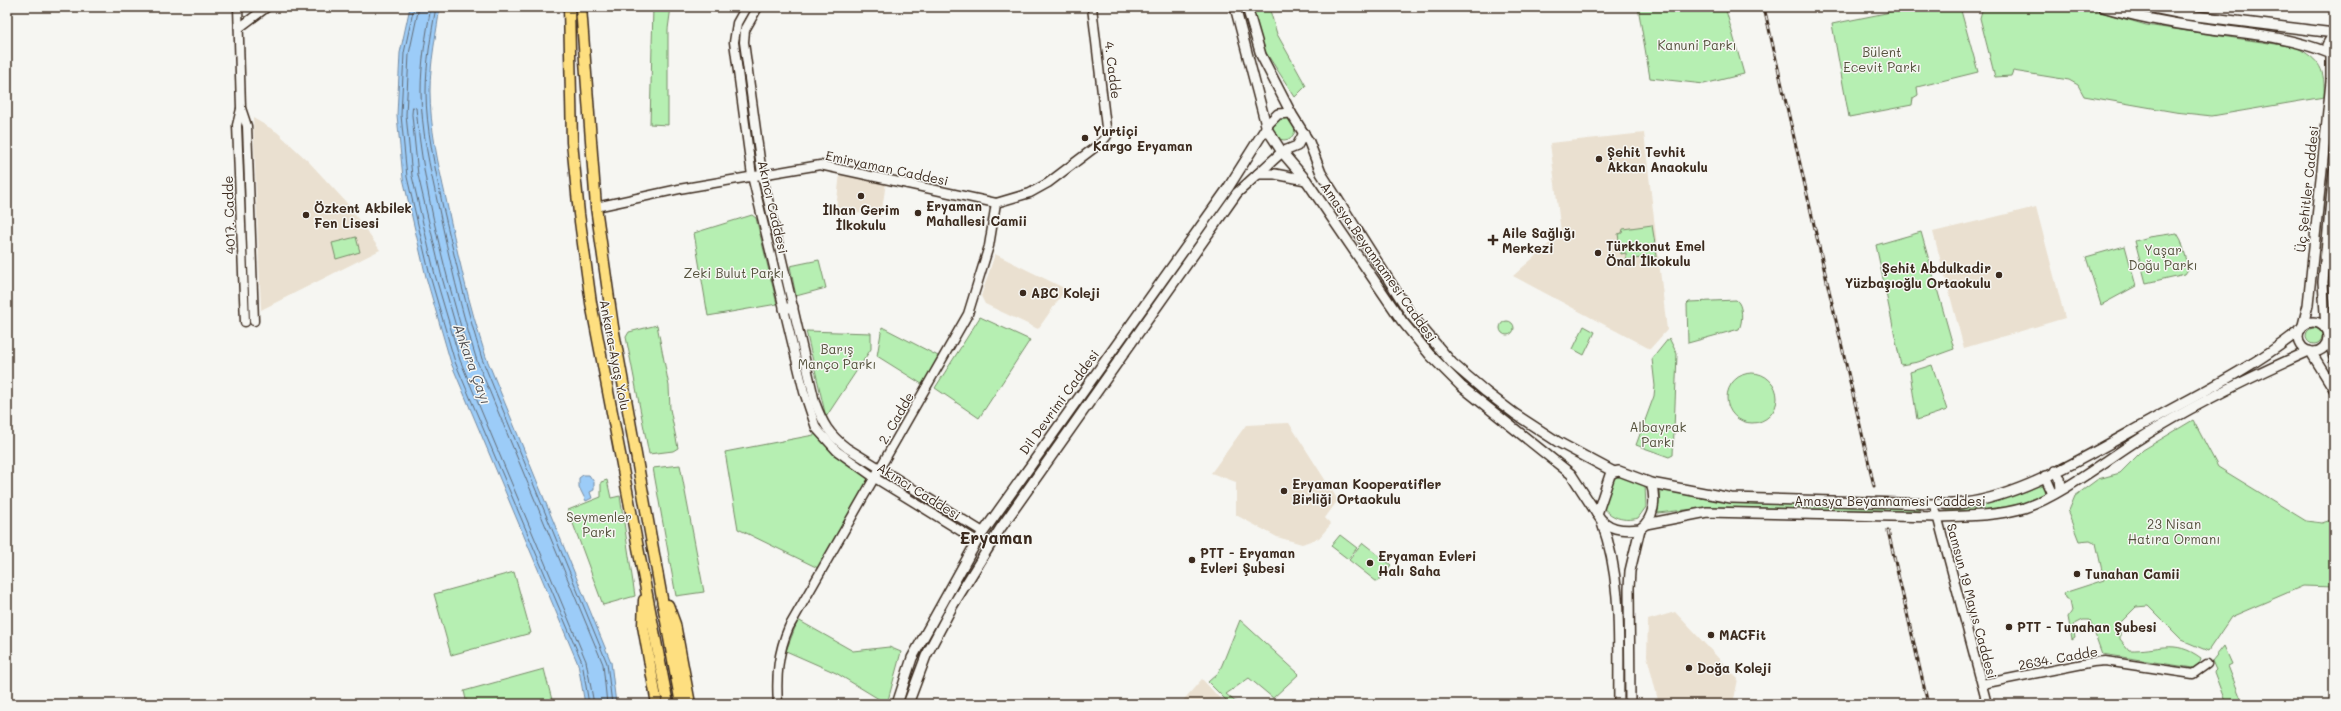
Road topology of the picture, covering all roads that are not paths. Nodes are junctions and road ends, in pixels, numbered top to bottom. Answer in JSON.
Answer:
{"nodes":[{"id":1,"x":238,"y":7,"type":"edge"},
{"id":2,"x":267,"y":7,"type":"edge"},
{"id":3,"x":569,"y":7,"type":"edge"},
{"id":4,"x":581,"y":7,"type":"edge"},
{"id":5,"x":746,"y":7,"type":"edge"},
{"id":6,"x":758,"y":7,"type":"edge"},
{"id":7,"x":1092,"y":7,"type":"edge"},
{"id":8,"x":1235,"y":7,"type":"edge"},
{"id":9,"x":1247,"y":7,"type":"edge"},
{"id":10,"x":2103,"y":7,"type":"edge"},
{"id":11,"x":2148,"y":7,"type":"edge"},
{"id":12,"x":239,"y":28,"type":"junction"},
{"id":13,"x":2334,"y":33,"type":"edge"},
{"id":14,"x":2331,"y":56,"type":"edge"},
{"id":15,"x":1291,"y":113,"type":"junction"},
{"id":16,"x":1267,"y":129,"type":"junction"},
{"id":17,"x":1304,"y":133,"type":"junction"},
{"id":18,"x":1282,"y":152,"type":"junction"},
{"id":19,"x":2334,"y":171,"type":"edge"},
{"id":20,"x":762,"y":174,"type":"junction"},
{"id":21,"x":1258,"y":174,"type":"junction"},
{"id":22,"x":752,"y":176,"type":"junction"},
{"id":23,"x":1306,"y":180,"type":"junction"},
{"id":24,"x":996,"y":203,"type":"junction"},
{"id":25,"x":596,"y":207,"type":"junction"},
{"id":26,"x":788,"y":308,"type":"junction"},
{"id":27,"x":250,"y":322,"type":"dead end"},
{"id":28,"x":2301,"y":327,"type":"junction"},
{"id":29,"x":2326,"y":328,"type":"junction"},
{"id":30,"x":2328,"y":338,"type":"junction"},
{"id":31,"x":2310,"y":352,"type":"junction"},
{"id":32,"x":2334,"y":357,"type":"edge"},
{"id":33,"x":2334,"y":389,"type":"edge"},
{"id":34,"x":880,"y":469,"type":"junction"},
{"id":35,"x":2055,"y":471,"type":"junction"},
{"id":36,"x":1614,"y":472,"type":"junction"},
{"id":37,"x":2045,"y":476,"type":"junction"},
{"id":38,"x":875,"y":478,"type":"junction"},
{"id":39,"x":1651,"y":483,"type":"junction"},
{"id":40,"x":2057,"y":492,"type":"junction"},
{"id":41,"x":1934,"y":504,"type":"junction"},
{"id":42,"x":1597,"y":514,"type":"junction"},
{"id":43,"x":1937,"y":517,"type":"junction"},
{"id":44,"x":989,"y":523,"type":"junction"},
{"id":45,"x":1602,"y":523,"type":"junction"},
{"id":46,"x":1643,"y":526,"type":"junction"},
{"id":47,"x":1000,"y":529,"type":"junction"},
{"id":48,"x":982,"y":532,"type":"junction"},
{"id":49,"x":977,"y":541,"type":"junction"},
{"id":50,"x":988,"y":548,"type":"junction"},
{"id":51,"x":659,"y":580,"type":"junction"},
{"id":52,"x":645,"y":582,"type":"junction"},
{"id":53,"x":2207,"y":664,"type":"dead end"},
{"id":54,"x":1982,"y":684,"type":"junction"},
{"id":55,"x":657,"y":704,"type":"edge"},
{"id":56,"x":668,"y":704,"type":"edge"},
{"id":57,"x":681,"y":704,"type":"edge"},
{"id":58,"x":690,"y":704,"type":"edge"},
{"id":59,"x":778,"y":704,"type":"edge"},
{"id":60,"x":897,"y":704,"type":"edge"},
{"id":61,"x":908,"y":704,"type":"edge"},
{"id":62,"x":1618,"y":704,"type":"edge"},
{"id":63,"x":1630,"y":704,"type":"edge"},
{"id":64,"x":1987,"y":704,"type":"edge"}],
"edges":[{"from":1,"to":12,"type":"street","name":"4017. Cadde"},
{"from":2,"to":12,"type":"street"},
{"from":3,"to":52,"type":"highway","name":"Ankara-Ayaş Yolu"},
{"from":4,"to":25,"type":"highway","name":"Ankara-Ayaş Yolu"},
{"from":5,"to":22,"type":"street","name":"Akıncı Caddesi"},
{"from":6,"to":20,"type":"street","name":"Akıncı Caddesi"},
{"from":7,"to":24,"type":"street","name":"4. Cadde"},
{"from":8,"to":16,"type":"main road"},
{"from":9,"to":15,"type":"main road"},
{"from":10,"to":14,"type":"main road"},
{"from":11,"to":13,"type":"main road"},
{"from":12,"to":27,"type":"street","name":"4017. Cadde"},
{"from":13,"to":14,"type":"main road","name":"Üç Şehitler Caddesi"},
{"from":14,"to":28,"type":"main road","name":"Üç Şehitler Caddesi"},
{"from":15,"to":16,"type":"main road"},
{"from":15,"to":17,"type":"main road"},
{"from":16,"to":18,"type":"main road"},
{"from":16,"to":44,"type":"main road","name":"Dil Devrimi Caddesi"},
{"from":17,"to":18,"type":"main road"},
{"from":17,"to":36,"type":"main road","name":"Amasya Beyannamesi Caddesi"},
{"from":18,"to":21,"type":"main road","name":"Dil Devrimi Caddesi"},
{"from":18,"to":23,"type":"main road","name":"Amasya Beyannamesi Caddesi"},
{"from":19,"to":29,"type":"main road","name":"Üç Şehitler Caddesi"},
{"from":20,"to":22,"type":"street","name":"Emiryaman Caddesi"},
{"from":20,"to":24,"type":"street","name":"Emiryaman Caddesi"},
{"from":20,"to":26,"type":"street","name":"Akıncı Caddesi"},
{"from":21,"to":23,"type":"main road"},
{"from":21,"to":47,"type":"main road","name":"Dil Devrimi Caddesi"},
{"from":22,"to":25,"type":"street","name":"Emiryaman Caddesi"},
{"from":22,"to":26,"type":"street","name":"Akıncı Caddesi"},
{"from":23,"to":42,"type":"main road","name":"Amasya Beyannamesi Caddesi"},
{"from":24,"to":34,"type":"street","name":"2. Cadde"},
{"from":25,"to":51,"type":"highway","name":"Ankara-Ayaş Yolu"},
{"from":26,"to":34,"type":"street","name":"Akıncı Caddesi"},
{"from":26,"to":38,"type":"street","name":"Akıncı Caddesi"},
{"from":28,"to":29,"type":"main road"},
{"from":28,"to":31,"type":"main road"},
{"from":28,"to":35,"type":"main road","name":"Amasya Beyannamesi Caddesi"},
{"from":29,"to":30,"type":"main road"},
{"from":30,"to":31,"type":"main road"},
{"from":30,"to":32,"type":"main road"},
{"from":31,"to":33,"type":"main road"},
{"from":31,"to":40,"type":"main road","name":"Amasya Beyannamesi Caddesi"},
{"from":34,"to":38,"type":"street","name":"2. Cadde"},
{"from":34,"to":48,"type":"street","name":"Akıncı Caddesi"},
{"from":35,"to":37,"type":"main road","name":"Amasya Beyannamesi Caddesi"},
{"from":35,"to":40,"type":"main road"},
{"from":36,"to":39,"type":"main road"},
{"from":36,"to":42,"type":"main road"},
{"from":37,"to":40,"type":"main road"},
{"from":37,"to":41,"type":"main road","name":"Amasya Beyannamesi Caddesi"},
{"from":38,"to":49,"type":"street","name":"Akıncı Caddesi"},
{"from":38,"to":59,"type":"street","name":"2. Cadde"},
{"from":39,"to":41,"type":"main road","name":"Amasya Beyannamesi Caddesi"},
{"from":39,"to":46,"type":"main road"},
{"from":40,"to":43,"type":"main road","name":"Amasya Beyannamesi Caddesi"},
{"from":41,"to":43,"type":"street","name":"Samsun 19 Mayıs Caddesi"},
{"from":42,"to":45,"type":"main road"},
{"from":43,"to":46,"type":"main road","name":"Amasya Beyannamesi Caddesi"},
{"from":43,"to":54,"type":"street","name":"Samsun 19 Mayıs Caddesi"},
{"from":44,"to":47,"type":"main road"},
{"from":44,"to":48,"type":"main road","name":"Dil Devrimi Caddesi"},
{"from":45,"to":46,"type":"main road"},
{"from":45,"to":62,"type":"main road"},
{"from":46,"to":63,"type":"main road"},
{"from":47,"to":50,"type":"main road","name":"Dil Devrimi Caddesi"},
{"from":48,"to":49,"type":"main road","name":"Dil Devrimi Caddesi"},
{"from":49,"to":50,"type":"main road"},
{"from":49,"to":60,"type":"main road","name":"Dil Devrimi Caddesi"},
{"from":50,"to":61,"type":"main road","name":"Dil Devrimi Caddesi"},
{"from":51,"to":57,"type":"highway","name":"Ankara-Ayaş Yolu"},
{"from":51,"to":58,"type":"highway"},
{"from":52,"to":55,"type":"highway"},
{"from":52,"to":56,"type":"highway","name":"Ankara-Ayaş Yolu"},
{"from":53,"to":54,"type":"street","name":"2634. Cadde"},
{"from":54,"to":64,"type":"street","name":"Samsun 19 Mayıs Caddesi"}]}
